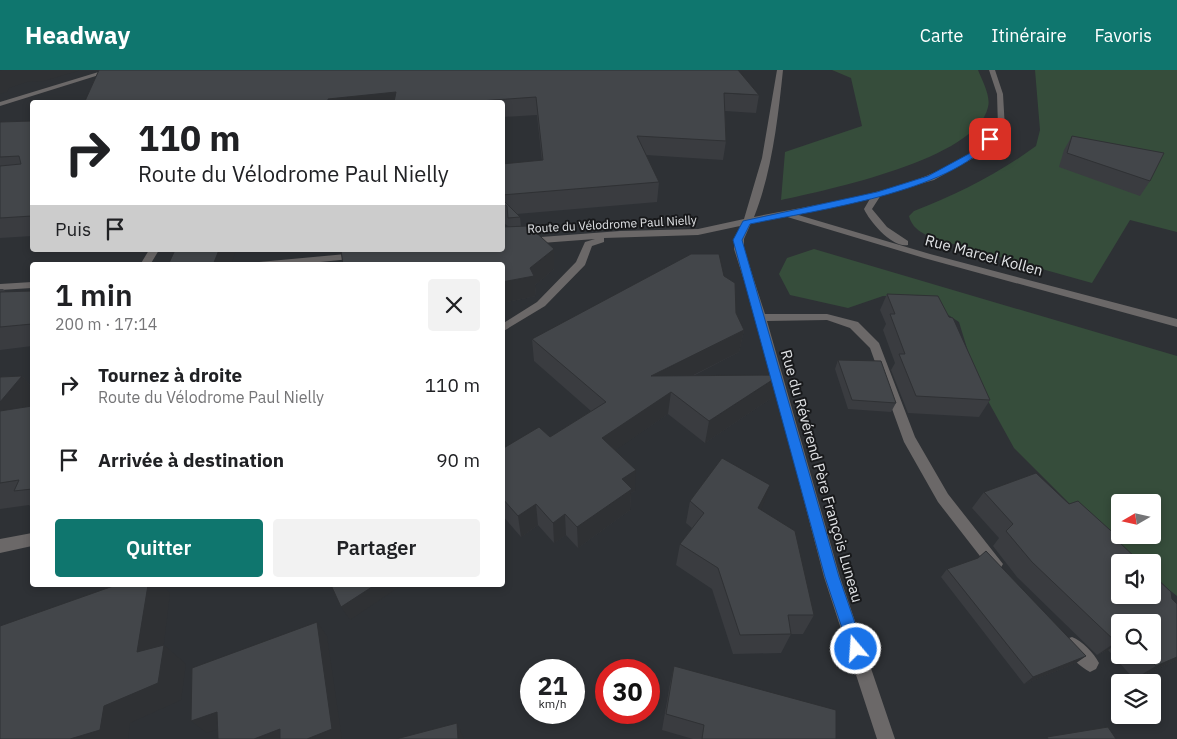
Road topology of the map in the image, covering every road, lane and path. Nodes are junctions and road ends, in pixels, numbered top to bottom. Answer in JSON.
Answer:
{"nodes":[{"id":1,"x":112,"y":70,"type":"edge"},
{"id":2,"x":780,"y":70,"type":"edge"},
{"id":3,"x":992,"y":70,"type":"edge"},
{"id":4,"x":0,"y":104,"type":"edge"},
{"id":5,"x":878,"y":194,"type":"junction"},
{"id":6,"x":784,"y":213,"type":"junction"},
{"id":7,"x":746,"y":222,"type":"junction"},
{"id":8,"x":620,"y":234,"type":"junction"},
{"id":9,"x":505,"y":240,"type":"edge"},
{"id":10,"x":365,"y":255,"type":"edge"},
{"id":11,"x":927,"y":256,"type":"junction"},
{"id":12,"x":291,"y":262,"type":"edge"},
{"id":13,"x":30,"y":285,"type":"edge"},
{"id":14,"x":0,"y":288,"type":"edge"},
{"id":15,"x":761,"y":318,"type":"junction"},
{"id":16,"x":1177,"y":323,"type":"edge"},
{"id":17,"x":505,"y":327,"type":"edge"},
{"id":18,"x":30,"y":540,"type":"edge"},
{"id":19,"x":0,"y":546,"type":"edge"},
{"id":20,"x":1004,"y":575,"type":"edge"},
{"id":21,"x":1064,"y":636,"type":"edge"},
{"id":22,"x":1090,"y":663,"type":"dead end"},
{"id":23,"x":886,"y":739,"type":"edge"}],
"edges":[{"from":1,"to":4,"type":"street"},
{"from":2,"to":7,"type":"street","name":"Rue du Révérend Père François Luneau"},
{"from":3,"to":5,"type":"street","name":"Route du Vélodrome Paul Nielly"},
{"from":5,"to":6,"type":"street","name":"Route du Vélodrome Paul Nielly"},
{"from":5,"to":11,"type":"street"},
{"from":6,"to":7,"type":"street","name":"Route du Vélodrome Paul Nielly"},
{"from":6,"to":11,"type":"street","name":"Rue Marcel Kollen"},
{"from":7,"to":8,"type":"street","name":"Route du Vélodrome Paul Nielly"},
{"from":7,"to":15,"type":"street","name":"Rue du Révérend Père François Luneau"},
{"from":8,"to":9,"type":"street","name":"Route du Vélodrome Paul Nielly"},
{"from":8,"to":17,"type":"street"},
{"from":10,"to":12,"type":"street"},
{"from":11,"to":16,"type":"street","name":"Rue Marcel Kollen"},
{"from":13,"to":14,"type":"street"},
{"from":15,"to":20,"type":"street"},
{"from":15,"to":23,"type":"street","name":"Rue du Révérend Père François Luneau"},
{"from":18,"to":19,"type":"street"},
{"from":21,"to":22,"type":"street"}]}
